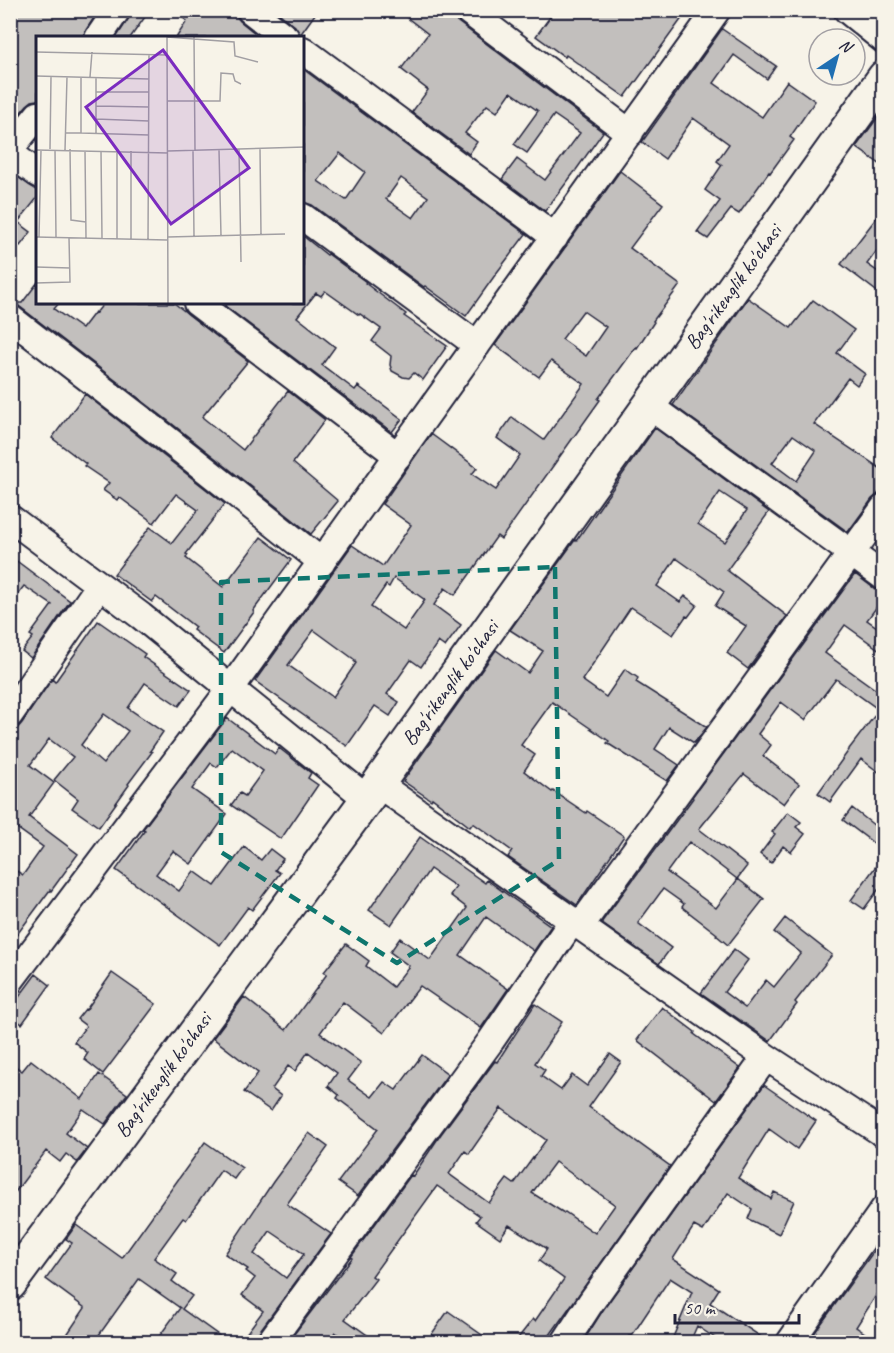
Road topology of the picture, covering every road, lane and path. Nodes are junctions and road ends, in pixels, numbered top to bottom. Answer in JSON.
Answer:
{"nodes":[{"id":1,"x":117,"y":10,"type":"edge"},
{"id":2,"x":250,"y":10,"type":"edge"},
{"id":3,"x":467,"y":10,"type":"edge"},
{"id":4,"x":717,"y":10,"type":"edge"},
{"id":5,"x":847,"y":10,"type":"edge"},
{"id":6,"x":99,"y":36,"type":"edge"},
{"id":7,"x":283,"y":36,"type":"edge"},
{"id":8,"x":884,"y":40,"type":"edge"},
{"id":9,"x":304,"y":51,"type":"edge"},
{"id":10,"x":884,"y":77,"type":"edge"},
{"id":11,"x":36,"y":118,"type":"edge"},
{"id":12,"x":630,"y":133,"type":"junction"},
{"id":13,"x":10,"y":151,"type":"edge"},
{"id":14,"x":36,"y":172,"type":"edge"},
{"id":15,"x":304,"y":218,"type":"edge"},
{"id":16,"x":555,"y":237,"type":"junction"},
{"id":17,"x":198,"y":304,"type":"edge"},
{"id":18,"x":10,"y":318,"type":"edge"},
{"id":19,"x":477,"y":345,"type":"junction"},
{"id":20,"x":648,"y":405,"type":"junction"},
{"id":21,"x":398,"y":456,"type":"junction"},
{"id":22,"x":884,"y":508,"type":"edge"},
{"id":23,"x":10,"y":518,"type":"edge"},
{"id":24,"x":851,"y":553,"type":"junction"},
{"id":25,"x":322,"y":562,"type":"junction"},
{"id":26,"x":884,"y":576,"type":"edge"},
{"id":27,"x":99,"y":586,"type":"junction"},
{"id":28,"x":231,"y":688,"type":"junction"},
{"id":29,"x":10,"y":714,"type":"edge"},
{"id":30,"x":372,"y":791,"type":"junction"},
{"id":31,"x":577,"y":923,"type":"junction"},
{"id":32,"x":10,"y":981,"type":"edge"},
{"id":33,"x":766,"y":1057,"type":"junction"},
{"id":34,"x":884,"y":1134,"type":"edge"},
{"id":35,"x":884,"y":1209,"type":"edge"},
{"id":36,"x":10,"y":1284,"type":"edge"},
{"id":37,"x":270,"y":1342,"type":"edge"},
{"id":38,"x":565,"y":1342,"type":"edge"},
{"id":39,"x":790,"y":1342,"type":"edge"}],
"edges":[{"from":1,"to":6,"type":"street"},
{"from":2,"to":7,"type":"street"},
{"from":3,"to":12,"type":"street"},
{"from":4,"to":12,"type":"street"},
{"from":5,"to":8,"type":"street"},
{"from":9,"to":16,"type":"street"},
{"from":10,"to":20,"type":"main road","name":"Bag'rikenglik ko'chasi"},
{"from":11,"to":13,"type":"street"},
{"from":12,"to":16,"type":"street"},
{"from":13,"to":14,"type":"street"},
{"from":15,"to":19,"type":"street"},
{"from":16,"to":19,"type":"street"},
{"from":17,"to":21,"type":"street"},
{"from":18,"to":25,"type":"street"},
{"from":19,"to":21,"type":"street"},
{"from":20,"to":24,"type":"street"},
{"from":20,"to":30,"type":"main road","name":"Bag'rikenglik ko'chasi"},
{"from":21,"to":25,"type":"street"},
{"from":22,"to":24,"type":"street"},
{"from":23,"to":27,"type":"street"},
{"from":24,"to":26,"type":"street"},
{"from":24,"to":31,"type":"street"},
{"from":25,"to":28,"type":"street"},
{"from":27,"to":28,"type":"street"},
{"from":27,"to":29,"type":"street"},
{"from":28,"to":30,"type":"street"},
{"from":28,"to":32,"type":"street"},
{"from":30,"to":31,"type":"street"},
{"from":30,"to":36,"type":"main road","name":"Bag'rikenglik ko'chasi"},
{"from":31,"to":33,"type":"street"},
{"from":31,"to":37,"type":"street"},
{"from":33,"to":34,"type":"street"},
{"from":33,"to":38,"type":"street"},
{"from":35,"to":39,"type":"street"}]}
